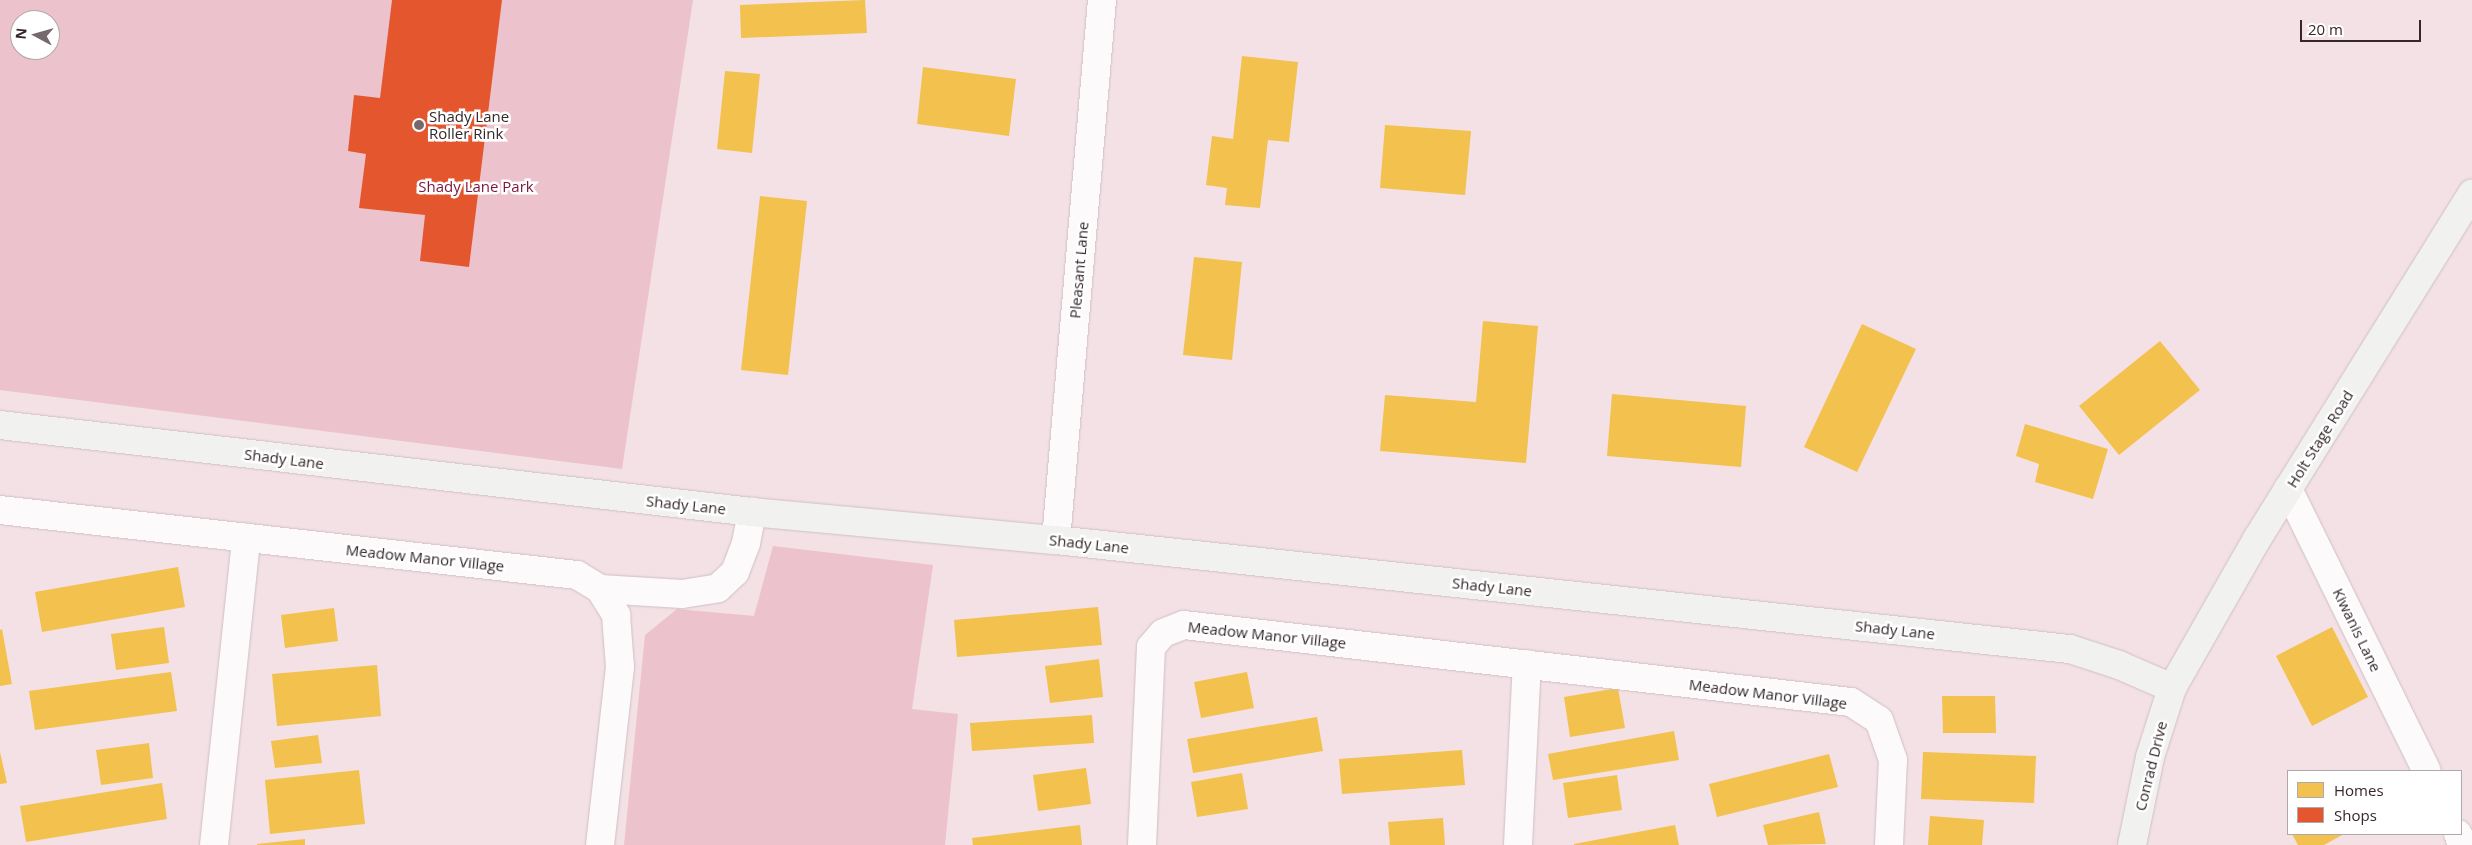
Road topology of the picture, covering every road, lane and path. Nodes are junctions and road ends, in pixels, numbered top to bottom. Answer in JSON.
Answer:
{"nodes":[{"id":1,"x":1102,"y":0,"type":"edge"},
{"id":2,"x":2472,"y":192,"type":"edge"},
{"id":3,"x":0,"y":425,"type":"edge"},
{"id":4,"x":2288,"y":489,"type":"junction"},
{"id":5,"x":0,"y":510,"type":"edge"},
{"id":6,"x":752,"y":512,"type":"junction"},
{"id":7,"x":246,"y":538,"type":"junction"},
{"id":8,"x":1056,"y":540,"type":"junction"},
{"id":9,"x":600,"y":589,"type":"junction"},
{"id":10,"x":1527,"y":664,"type":"junction"},
{"id":11,"x":2172,"y":688,"type":"junction"},
{"id":12,"x":2427,"y":770,"type":"edge"},
{"id":13,"x":214,"y":845,"type":"edge"},
{"id":14,"x":600,"y":845,"type":"edge"},
{"id":15,"x":1142,"y":845,"type":"edge"},
{"id":16,"x":1518,"y":845,"type":"edge"},
{"id":17,"x":1889,"y":845,"type":"edge"},
{"id":18,"x":2132,"y":845,"type":"edge"}],
"edges":[{"from":1,"to":8,"type":"street","name":"Pleasant Lane"},
{"from":2,"to":4,"type":"main road","name":"Holt Stage Road"},
{"from":3,"to":6,"type":"main road","name":"Shady Lane"},
{"from":4,"to":11,"type":"main road","name":"Holt Stage Road"},
{"from":4,"to":12,"type":"street","name":"Kiwanis Lane"},
{"from":5,"to":7,"type":"street","name":"Meadow Manor Village"},
{"from":6,"to":8,"type":"main road","name":"Shady Lane"},
{"from":6,"to":9,"type":"street","name":"Meadow Manor Village"},
{"from":7,"to":9,"type":"street","name":"Meadow Manor Village"},
{"from":7,"to":13,"type":"street"},
{"from":8,"to":11,"type":"main road","name":"Shady Lane"},
{"from":9,"to":14,"type":"street","name":"Meadow Manor Village"},
{"from":10,"to":15,"type":"street","name":"Meadow Manor Village"},
{"from":10,"to":16,"type":"street"},
{"from":10,"to":17,"type":"street","name":"Meadow Manor Village"},
{"from":11,"to":18,"type":"main road","name":"Conrad Drive"}]}
